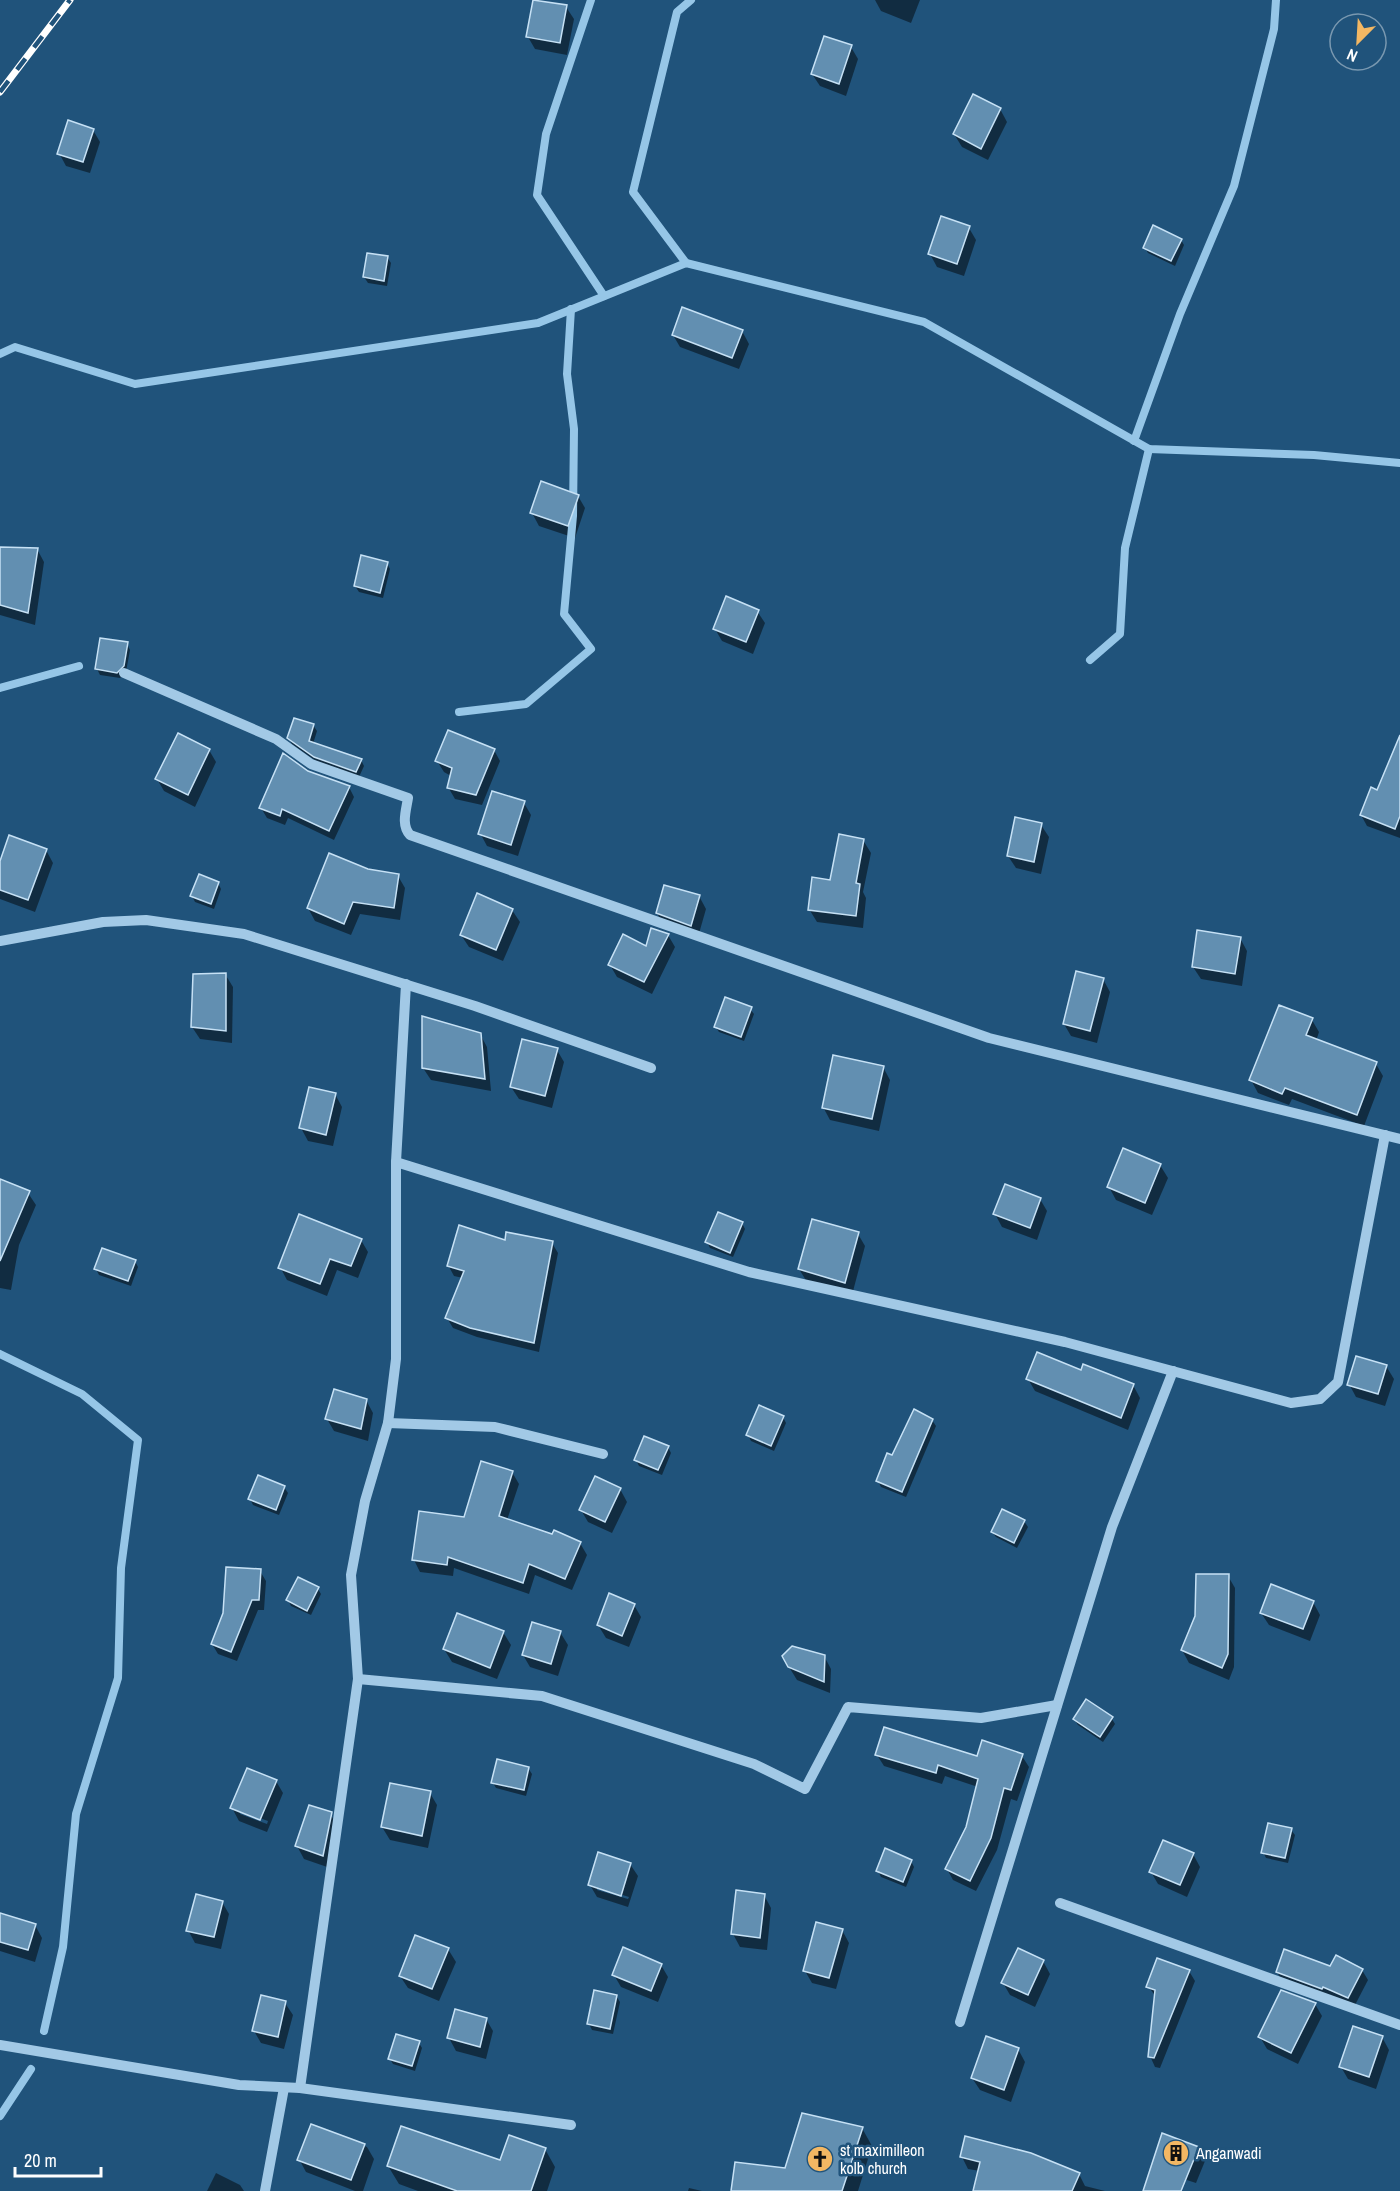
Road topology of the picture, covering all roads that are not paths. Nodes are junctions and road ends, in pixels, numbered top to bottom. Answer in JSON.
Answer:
{"nodes":[{"id":1,"x":124,"y":673,"type":"dead end"},
{"id":2,"x":0,"y":941,"type":"edge"},
{"id":3,"x":406,"y":984,"type":"junction"},
{"id":4,"x":651,"y":1068,"type":"dead end"},
{"id":5,"x":1385,"y":1135,"type":"junction"},
{"id":6,"x":1400,"y":1139,"type":"edge"},
{"id":7,"x":396,"y":1162,"type":"junction"},
{"id":8,"x":1173,"y":1371,"type":"junction"},
{"id":9,"x":388,"y":1423,"type":"junction"},
{"id":10,"x":603,"y":1454,"type":"dead end"},
{"id":11,"x":358,"y":1679,"type":"junction"},
{"id":12,"x":1058,"y":1705,"type":"junction"},
{"id":13,"x":1060,"y":1903,"type":"dead end"},
{"id":14,"x":960,"y":2022,"type":"dead end"},
{"id":15,"x":1400,"y":2025,"type":"edge"},
{"id":16,"x":0,"y":2045,"type":"edge"},
{"id":17,"x":284,"y":2088,"type":"junction"},
{"id":18,"x":300,"y":2088,"type":"junction"},
{"id":19,"x":571,"y":2125,"type":"dead end"},
{"id":20,"x":264,"y":2191,"type":"edge"}],
"edges":[{"from":1,"to":5,"type":"street"},
{"from":2,"to":3,"type":"street"},
{"from":3,"to":4,"type":"street"},
{"from":3,"to":7,"type":"street"},
{"from":5,"to":6,"type":"street"},
{"from":5,"to":8,"type":"street"},
{"from":7,"to":8,"type":"street"},
{"from":7,"to":9,"type":"street"},
{"from":8,"to":12,"type":"street"},
{"from":9,"to":10,"type":"street"},
{"from":9,"to":11,"type":"street"},
{"from":11,"to":12,"type":"street"},
{"from":11,"to":18,"type":"street"},
{"from":12,"to":14,"type":"street"},
{"from":13,"to":15,"type":"street"},
{"from":16,"to":17,"type":"street"},
{"from":17,"to":18,"type":"street"},
{"from":17,"to":20,"type":"street"},
{"from":18,"to":19,"type":"street"}]}
